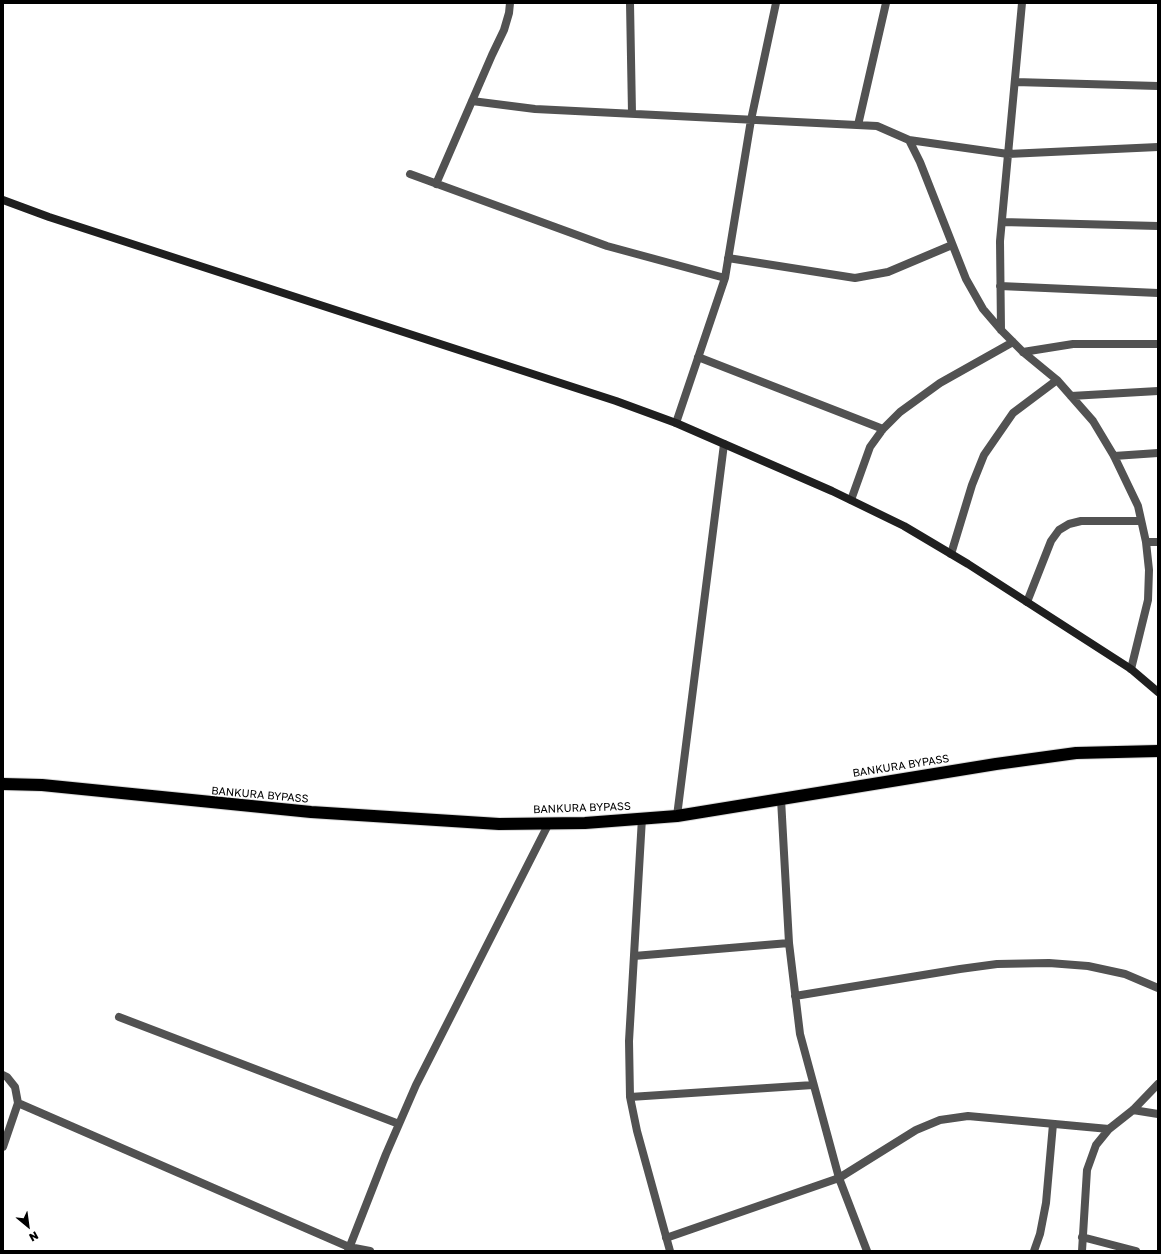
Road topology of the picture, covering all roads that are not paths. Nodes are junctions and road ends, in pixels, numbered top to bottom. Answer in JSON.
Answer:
{"nodes":[{"id":1,"x":510,"y":3,"type":"edge"},
{"id":2,"x":630,"y":3,"type":"edge"},
{"id":3,"x":776,"y":3,"type":"edge"},
{"id":4,"x":886,"y":3,"type":"edge"},
{"id":5,"x":1022,"y":3,"type":"edge"},
{"id":6,"x":1015,"y":82,"type":"junction"},
{"id":7,"x":1158,"y":86,"type":"edge"},
{"id":8,"x":472,"y":101,"type":"junction"},
{"id":9,"x":632,"y":113,"type":"junction"},
{"id":10,"x":752,"y":120,"type":"junction"},
{"id":11,"x":858,"y":125,"type":"junction"},
{"id":12,"x":909,"y":140,"type":"junction"},
{"id":13,"x":1158,"y":147,"type":"edge"},
{"id":14,"x":1008,"y":154,"type":"junction"},
{"id":15,"x":410,"y":174,"type":"dead end"},
{"id":16,"x":436,"y":184,"type":"junction"},
{"id":17,"x":3,"y":200,"type":"edge"},
{"id":18,"x":1002,"y":222,"type":"junction"},
{"id":19,"x":1158,"y":226,"type":"edge"},
{"id":20,"x":952,"y":245,"type":"junction"},
{"id":21,"x":728,"y":258,"type":"junction"},
{"id":22,"x":725,"y":278,"type":"junction"},
{"id":23,"x":1000,"y":286,"type":"junction"},
{"id":24,"x":1158,"y":293,"type":"edge"},
{"id":25,"x":1001,"y":330,"type":"junction"},
{"id":26,"x":1013,"y":342,"type":"junction"},
{"id":27,"x":1158,"y":344,"type":"edge"},
{"id":28,"x":1023,"y":352,"type":"junction"},
{"id":29,"x":698,"y":357,"type":"junction"},
{"id":30,"x":1057,"y":380,"type":"junction"},
{"id":31,"x":1158,"y":391,"type":"edge"},
{"id":32,"x":1071,"y":396,"type":"junction"},
{"id":33,"x":676,"y":423,"type":"junction"},
{"id":34,"x":883,"y":429,"type":"junction"},
{"id":35,"x":724,"y":444,"type":"junction"},
{"id":36,"x":1158,"y":453,"type":"edge"},
{"id":37,"x":1114,"y":456,"type":"junction"},
{"id":38,"x":851,"y":500,"type":"junction"},
{"id":39,"x":1141,"y":521,"type":"junction"},
{"id":40,"x":1146,"y":542,"type":"junction"},
{"id":41,"x":1158,"y":542,"type":"edge"},
{"id":42,"x":951,"y":554,"type":"junction"},
{"id":43,"x":1028,"y":602,"type":"junction"},
{"id":44,"x":1131,"y":669,"type":"junction"},
{"id":45,"x":1158,"y":692,"type":"edge"},
{"id":46,"x":1158,"y":751,"type":"edge"},
{"id":47,"x":3,"y":784,"type":"edge"},
{"id":48,"x":781,"y":799,"type":"junction"},
{"id":49,"x":677,"y":816,"type":"junction"},
{"id":50,"x":642,"y":818,"type":"junction"},
{"id":51,"x":549,"y":823,"type":"junction"},
{"id":52,"x":789,"y":943,"type":"junction"},
{"id":53,"x":634,"y":956,"type":"junction"},
{"id":54,"x":1158,"y":988,"type":"edge"},
{"id":55,"x":795,"y":996,"type":"junction"},
{"id":56,"x":119,"y":1017,"type":"dead end"},
{"id":57,"x":3,"y":1075,"type":"edge"},
{"id":58,"x":1158,"y":1084,"type":"edge"},
{"id":59,"x":813,"y":1085,"type":"junction"},
{"id":60,"x":630,"y":1097,"type":"junction"},
{"id":61,"x":18,"y":1103,"type":"junction"},
{"id":62,"x":1133,"y":1110,"type":"junction"},
{"id":63,"x":1158,"y":1114,"type":"edge"},
{"id":64,"x":399,"y":1124,"type":"junction"},
{"id":65,"x":1053,"y":1124,"type":"junction"},
{"id":66,"x":1109,"y":1129,"type":"junction"},
{"id":67,"x":3,"y":1147,"type":"edge"},
{"id":68,"x":839,"y":1178,"type":"junction"},
{"id":69,"x":1082,"y":1237,"type":"junction"},
{"id":70,"x":666,"y":1238,"type":"junction"},
{"id":71,"x":349,"y":1249,"type":"edge"},
{"id":72,"x":370,"y":1251,"type":"edge"},
{"id":73,"x":670,"y":1251,"type":"edge"},
{"id":74,"x":867,"y":1251,"type":"edge"},
{"id":75,"x":1034,"y":1251,"type":"edge"},
{"id":76,"x":1082,"y":1251,"type":"edge"},
{"id":77,"x":1136,"y":1251,"type":"edge"}],
"edges":[{"from":1,"to":8,"type":"street"},
{"from":2,"to":9,"type":"street"},
{"from":3,"to":10,"type":"street"},
{"from":4,"to":11,"type":"street"},
{"from":5,"to":6,"type":"street"},
{"from":6,"to":7,"type":"street"},
{"from":6,"to":14,"type":"street"},
{"from":8,"to":9,"type":"street"},
{"from":8,"to":16,"type":"street"},
{"from":9,"to":10,"type":"street"},
{"from":10,"to":11,"type":"street"},
{"from":10,"to":21,"type":"street"},
{"from":11,"to":12,"type":"street"},
{"from":12,"to":14,"type":"street"},
{"from":12,"to":20,"type":"street"},
{"from":13,"to":14,"type":"street"},
{"from":14,"to":18,"type":"street"},
{"from":15,"to":16,"type":"street"},
{"from":16,"to":22,"type":"street"},
{"from":17,"to":33,"type":"street"},
{"from":18,"to":19,"type":"street"},
{"from":18,"to":23,"type":"street"},
{"from":20,"to":21,"type":"street"},
{"from":20,"to":25,"type":"street"},
{"from":21,"to":22,"type":"street"},
{"from":22,"to":29,"type":"street"},
{"from":23,"to":24,"type":"street"},
{"from":23,"to":25,"type":"street"},
{"from":25,"to":26,"type":"street"},
{"from":26,"to":28,"type":"street"},
{"from":26,"to":34,"type":"street"},
{"from":27,"to":28,"type":"street"},
{"from":28,"to":30,"type":"street"},
{"from":29,"to":33,"type":"street"},
{"from":29,"to":34,"type":"street"},
{"from":30,"to":32,"type":"street"},
{"from":30,"to":42,"type":"street"},
{"from":31,"to":32,"type":"street"},
{"from":32,"to":37,"type":"street"},
{"from":33,"to":35,"type":"street"},
{"from":34,"to":38,"type":"street"},
{"from":35,"to":38,"type":"street"},
{"from":35,"to":49,"type":"street"},
{"from":36,"to":37,"type":"street"},
{"from":37,"to":39,"type":"street"},
{"from":38,"to":42,"type":"street"},
{"from":39,"to":40,"type":"street"},
{"from":39,"to":43,"type":"street"},
{"from":40,"to":41,"type":"street"},
{"from":40,"to":44,"type":"street"},
{"from":42,"to":43,"type":"street"},
{"from":43,"to":44,"type":"street"},
{"from":44,"to":45,"type":"street"},
{"from":46,"to":48,"type":"highway","name":"BANKURA BYPASS"},
{"from":47,"to":51,"type":"highway","name":"BANKURA BYPASS"},
{"from":48,"to":49,"type":"highway","name":"BANKURA BYPASS"},
{"from":48,"to":52,"type":"street"},
{"from":49,"to":50,"type":"highway","name":"BANKURA BYPASS"},
{"from":50,"to":51,"type":"highway","name":"BANKURA BYPASS"},
{"from":50,"to":53,"type":"street"},
{"from":51,"to":64,"type":"street"},
{"from":52,"to":53,"type":"street"},
{"from":52,"to":55,"type":"street"},
{"from":53,"to":60,"type":"street"},
{"from":54,"to":55,"type":"street"},
{"from":55,"to":59,"type":"street"},
{"from":56,"to":64,"type":"street"},
{"from":57,"to":61,"type":"street"},
{"from":58,"to":62,"type":"street"},
{"from":59,"to":60,"type":"street"},
{"from":59,"to":68,"type":"street"},
{"from":60,"to":70,"type":"street"},
{"from":61,"to":67,"type":"street"},
{"from":61,"to":71,"type":"street"},
{"from":62,"to":63,"type":"street"},
{"from":62,"to":66,"type":"street"},
{"from":64,"to":71,"type":"street"},
{"from":65,"to":66,"type":"street"},
{"from":65,"to":68,"type":"street"},
{"from":65,"to":75,"type":"street"},
{"from":66,"to":69,"type":"street"},
{"from":68,"to":70,"type":"street"},
{"from":68,"to":74,"type":"street"},
{"from":69,"to":76,"type":"street"},
{"from":69,"to":77,"type":"street"},
{"from":70,"to":73,"type":"street"},
{"from":71,"to":72,"type":"street"}]}
